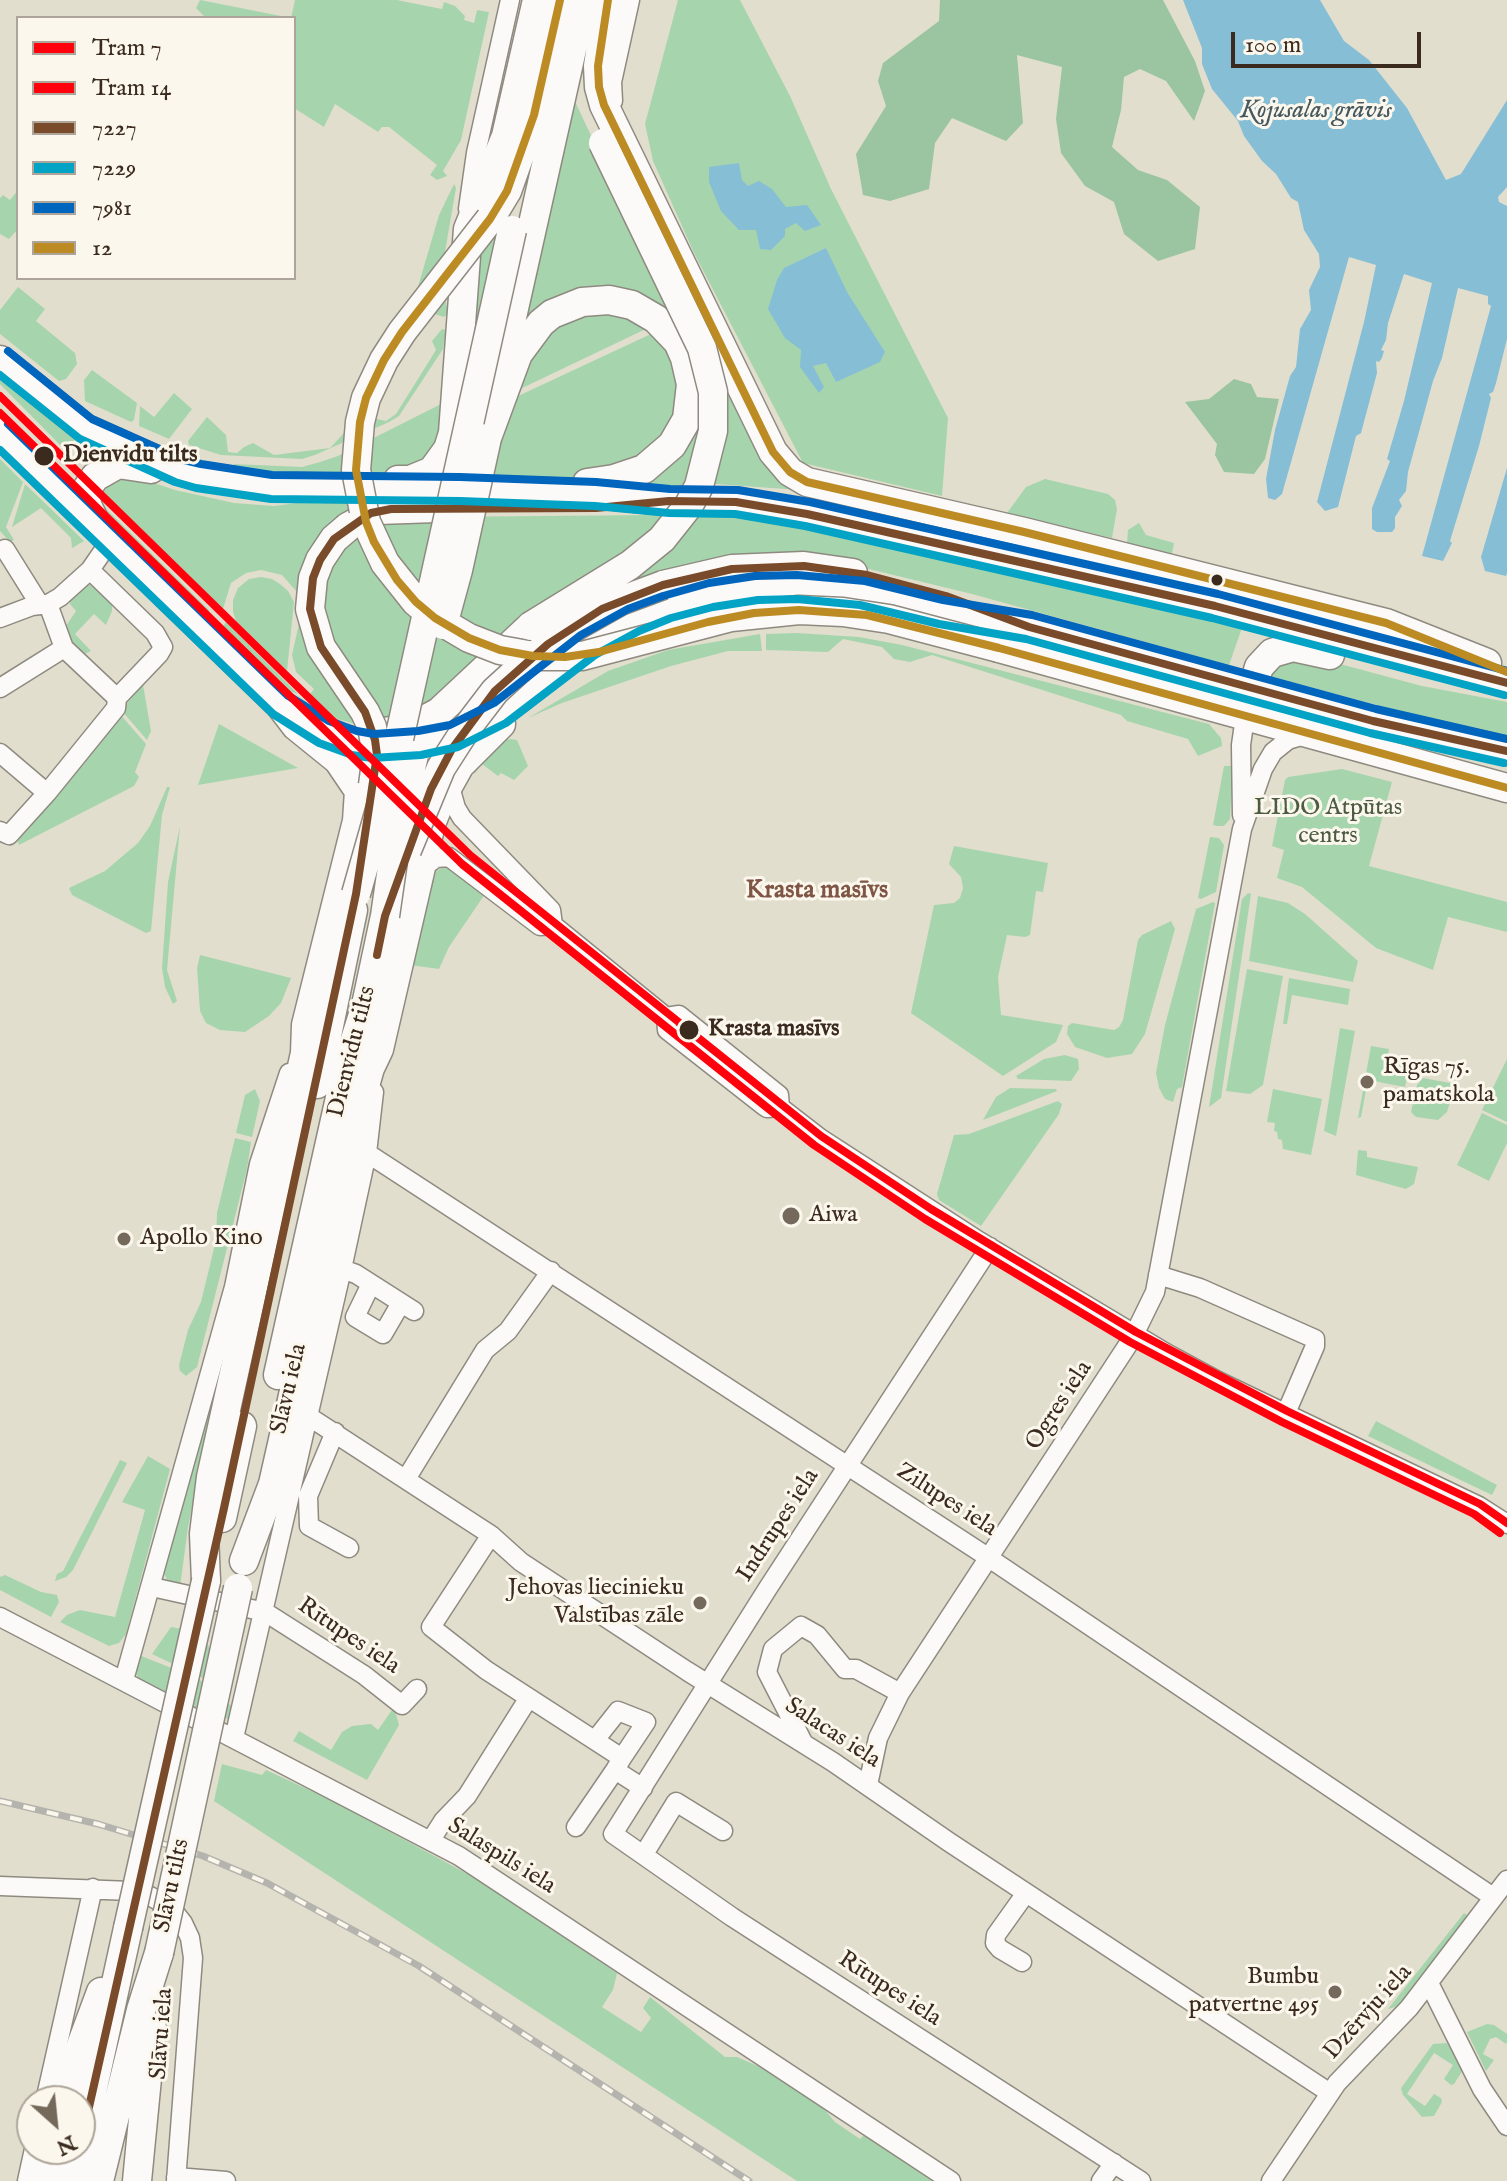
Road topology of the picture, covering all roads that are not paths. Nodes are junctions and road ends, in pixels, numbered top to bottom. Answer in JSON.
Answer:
{"nodes":[{"id":1,"x":510,"y":0,"type":"edge"},
{"id":2,"x":537,"y":0,"type":"edge"},
{"id":3,"x":560,"y":0,"type":"edge"},
{"id":4,"x":585,"y":0,"type":"edge"},
{"id":5,"x":608,"y":0,"type":"edge"},
{"id":6,"x":630,"y":0,"type":"edge"},
{"id":7,"x":611,"y":139,"type":"junction"},
{"id":8,"x":500,"y":228,"type":"junction"},
{"id":9,"x":0,"y":360,"type":"edge"},
{"id":10,"x":0,"y":433,"type":"edge"},
{"id":11,"x":487,"y":438,"type":"junction"},
{"id":12,"x":180,"y":471,"type":"junction"},
{"id":13,"x":338,"y":486,"type":"junction"},
{"id":14,"x":520,"y":493,"type":"junction"},
{"id":15,"x":669,"y":501,"type":"junction"},
{"id":16,"x":736,"y":502,"type":"junction"},
{"id":17,"x":894,"y":503,"type":"junction"},
{"id":18,"x":105,"y":535,"type":"junction"},
{"id":19,"x":5,"y":549,"type":"dead end"},
{"id":20,"x":90,"y":570,"type":"junction"},
{"id":21,"x":154,"y":584,"type":"junction"},
{"id":22,"x":44,"y":604,"type":"junction"},
{"id":23,"x":125,"y":604,"type":"junction"},
{"id":24,"x":0,"y":618,"type":"edge"},
{"id":25,"x":1029,"y":627,"type":"junction"},
{"id":26,"x":64,"y":648,"type":"junction"},
{"id":27,"x":1507,"y":672,"type":"edge"},
{"id":28,"x":1507,"y":685,"type":"edge"},
{"id":29,"x":0,"y":688,"type":"edge"},
{"id":30,"x":1252,"y":688,"type":"junction"},
{"id":31,"x":528,"y":692,"type":"junction"},
{"id":32,"x":117,"y":698,"type":"junction"},
{"id":33,"x":280,"y":705,"type":"junction"},
{"id":34,"x":1245,"y":717,"type":"junction"},
{"id":35,"x":1373,"y":721,"type":"junction"},
{"id":36,"x":1308,"y":734,"type":"junction"},
{"id":37,"x":1507,"y":751,"type":"edge"},
{"id":38,"x":0,"y":753,"type":"edge"},
{"id":39,"x":1507,"y":773,"type":"edge"},
{"id":40,"x":449,"y":783,"type":"junction"},
{"id":41,"x":1507,"y":788,"type":"edge"},
{"id":42,"x":47,"y":793,"type":"junction"},
{"id":43,"x":1242,"y":829,"type":"junction"},
{"id":44,"x":0,"y":831,"type":"edge"},
{"id":45,"x":421,"y":869,"type":"junction"},
{"id":46,"x":350,"y":884,"type":"junction"},
{"id":47,"x":398,"y":914,"type":"junction"},
{"id":48,"x":553,"y":925,"type":"junction"},
{"id":49,"x":306,"y":1025,"type":"junction"},
{"id":50,"x":379,"y":1049,"type":"junction"},
{"id":51,"x":335,"y":1060,"type":"junction"},
{"id":52,"x":367,"y":1153,"type":"junction"},
{"id":53,"x":990,"y":1247,"type":"junction"},
{"id":54,"x":342,"y":1269,"type":"junction"},
{"id":55,"x":551,"y":1271,"type":"junction"},
{"id":56,"x":1158,"y":1275,"type":"junction"},
{"id":57,"x":371,"y":1284,"type":"junction"},
{"id":58,"x":1135,"y":1335,"type":"junction"},
{"id":59,"x":1286,"y":1413,"type":"junction"},
{"id":60,"x":308,"y":1416,"type":"junction"},
{"id":61,"x":335,"y":1432,"type":"junction"},
{"id":62,"x":848,"y":1465,"type":"junction"},
{"id":63,"x":406,"y":1479,"type":"junction"},
{"id":64,"x":1506,"y":1527,"type":"edge"},
{"id":65,"x":491,"y":1535,"type":"junction"},
{"id":66,"x":349,"y":1548,"type":"dead end"},
{"id":67,"x":990,"y":1559,"type":"junction"},
{"id":68,"x":241,"y":1575,"type":"junction"},
{"id":69,"x":206,"y":1581,"type":"junction"},
{"id":70,"x":152,"y":1587,"type":"junction"},
{"id":71,"x":265,"y":1612,"type":"junction"},
{"id":72,"x":0,"y":1617,"type":"edge"},
{"id":73,"x":124,"y":1680,"type":"junction"},
{"id":74,"x":709,"y":1685,"type":"junction"},
{"id":75,"x":417,"y":1689,"type":"dead end"},
{"id":76,"x":900,"y":1693,"type":"junction"},
{"id":77,"x":528,"y":1699,"type":"junction"},
{"id":78,"x":234,"y":1738,"type":"junction"},
{"id":79,"x":595,"y":1740,"type":"junction"},
{"id":80,"x":804,"y":1744,"type":"junction"},
{"id":81,"x":618,"y":1764,"type":"junction"},
{"id":82,"x":868,"y":1785,"type":"junction"},
{"id":83,"x":643,"y":1788,"type":"junction"},
{"id":84,"x":576,"y":1827,"type":"dead end"},
{"id":85,"x":723,"y":1831,"type":"dead end"},
{"id":86,"x":613,"y":1834,"type":"joint"},
{"id":87,"x":431,"y":1840,"type":"junction"},
{"id":88,"x":644,"y":1854,"type":"junction"},
{"id":89,"x":1507,"y":1880,"type":"edge"},
{"id":90,"x":0,"y":1886,"type":"edge"},
{"id":91,"x":93,"y":1888,"type":"junction"},
{"id":92,"x":1026,"y":1893,"type":"junction"},
{"id":93,"x":1493,"y":1897,"type":"junction"},
{"id":94,"x":128,"y":1928,"type":"junction"},
{"id":95,"x":159,"y":1953,"type":"junction"},
{"id":96,"x":1022,"y":1962,"type":"dead end"},
{"id":97,"x":1429,"y":1983,"type":"junction"},
{"id":98,"x":126,"y":2074,"type":"junction"},
{"id":99,"x":49,"y":2085,"type":"edge"},
{"id":100,"x":71,"y":2085,"type":"edge"},
{"id":101,"x":94,"y":2085,"type":"edge"},
{"id":102,"x":1330,"y":2093,"type":"junction"},
{"id":103,"x":1507,"y":2126,"type":"edge"},
{"id":104,"x":1114,"y":2163,"type":"junction"},
{"id":105,"x":176,"y":2179,"type":"edge"},
{"id":106,"x":99,"y":2181,"type":"edge"},
{"id":107,"x":119,"y":2181,"type":"edge"},
{"id":108,"x":137,"y":2181,"type":"edge"},
{"id":109,"x":226,"y":2181,"type":"edge"},
{"id":110,"x":951,"y":2181,"type":"edge"},
{"id":111,"x":1101,"y":2181,"type":"edge"},
{"id":112,"x":1141,"y":2181,"type":"edge"},
{"id":113,"x":1271,"y":2181,"type":"edge"}],
"edges":[{"from":1,"to":8,"type":"street"},
{"from":2,"to":8,"type":"highway"},
{"from":3,"to":8,"type":"highway"},
{"from":4,"to":7,"type":"highway"},
{"from":4,"to":8,"type":"highway","name":"Dienvidu tilts"},
{"from":5,"to":7,"type":"highway"},
{"from":6,"to":7,"type":"street"},
{"from":7,"to":17,"type":"highway"},
{"from":7,"to":33,"type":"highway","bridge":true},
{"from":8,"to":11,"type":"highway","name":"Dienvidu tilts"},
{"from":8,"to":13,"type":"highway"},
{"from":8,"to":34,"type":"highway","bridge":true},
{"from":8,"to":46,"type":"highway","name":"Dienvidu tilts","bridge":true},
{"from":9,"to":12,"type":"highway"},
{"from":10,"to":18,"type":"highway"},
{"from":11,"to":14,"type":"highway"},
{"from":11,"to":47,"type":"highway","name":"Dienvidu tilts","bridge":true},
{"from":12,"to":13,"type":"highway"},
{"from":12,"to":18,"type":"highway"},
{"from":13,"to":14,"type":"highway"},
{"from":14,"to":15,"type":"highway"},
{"from":15,"to":16,"type":"highway"},
{"from":15,"to":46,"type":"highway","bridge":true},
{"from":16,"to":17,"type":"highway"},
{"from":16,"to":28,"type":"highway"},
{"from":17,"to":27,"type":"highway"},
{"from":18,"to":20,"type":"street"},
{"from":18,"to":21,"type":"highway"},
{"from":19,"to":22,"type":"street"},
{"from":20,"to":22,"type":"street"},
{"from":20,"to":23,"type":"street"},
{"from":21,"to":23,"type":"street"},
{"from":21,"to":33,"type":"highway"},
{"from":22,"to":24,"type":"street"},
{"from":22,"to":26,"type":"street"},
{"from":23,"to":32,"type":"street"},
{"from":25,"to":30,"type":"highway"},
{"from":25,"to":31,"type":"highway"},
{"from":25,"to":47,"type":"highway","bridge":true},
{"from":26,"to":29,"type":"street"},
{"from":26,"to":32,"type":"street"},
{"from":28,"to":30,"type":"highway"},
{"from":30,"to":34,"type":"highway"},
{"from":30,"to":35,"type":"highway"},
{"from":31,"to":33,"type":"highway"},
{"from":31,"to":40,"type":"highway"},
{"from":32,"to":42,"type":"street"},
{"from":33,"to":46,"type":"highway"},
{"from":34,"to":36,"type":"highway"},
{"from":34,"to":43,"type":"street","name":"Ogres iela"},
{"from":35,"to":37,"type":"highway"},
{"from":35,"to":39,"type":"highway"},
{"from":36,"to":41,"type":"highway"},
{"from":36,"to":43,"type":"street","name":"Ogres iela"},
{"from":38,"to":42,"type":"street"},
{"from":40,"to":45,"type":"highway"},
{"from":40,"to":48,"type":"street"},
{"from":42,"to":44,"type":"street"},
{"from":43,"to":56,"type":"street","name":"Ogres iela"},
{"from":45,"to":47,"type":"highway"},
{"from":45,"to":48,"type":"street"},
{"from":46,"to":47,"type":"highway"},
{"from":46,"to":49,"type":"highway"},
{"from":46,"to":51,"type":"highway","name":"Dienvidu tilts"},
{"from":47,"to":50,"type":"highway"},
{"from":47,"to":51,"type":"highway","name":"Dienvidu tilts"},
{"from":48,"to":53,"type":"street"},
{"from":49,"to":69,"type":"highway"},
{"from":49,"to":70,"type":"street"},
{"from":50,"to":52,"type":"street","name":"Slāvu iela"},
{"from":50,"to":68,"type":"highway"},
{"from":51,"to":68,"type":"highway","name":"Dienvidu tilts"},
{"from":51,"to":69,"type":"highway","name":"Dienvidu tilts"},
{"from":52,"to":54,"type":"street","name":"Slāvu iela"},
{"from":52,"to":55,"type":"street","name":"Zilupes iela"},
{"from":53,"to":58,"type":"street"},
{"from":53,"to":62,"type":"street","name":"Indrupes iela"},
{"from":54,"to":57,"type":"street"},
{"from":54,"to":60,"type":"street","name":"Slāvu iela"},
{"from":55,"to":62,"type":"street","name":"Zilupes iela"},
{"from":55,"to":63,"type":"street"},
{"from":56,"to":58,"type":"street","name":"Ogres iela"},
{"from":56,"to":59,"type":"street"},
{"from":57,"to":57,"type":"street"},
{"from":58,"to":59,"type":"street"},
{"from":58,"to":67,"type":"street","name":"Ogres iela"},
{"from":59,"to":64,"type":"street"},
{"from":60,"to":61,"type":"street","name":"Salacas iela"},
{"from":60,"to":71,"type":"street","name":"Slāvu iela"},
{"from":61,"to":63,"type":"street","name":"Salacas iela"},
{"from":61,"to":66,"type":"street"},
{"from":62,"to":67,"type":"street","name":"Zilupes iela"},
{"from":62,"to":74,"type":"street","name":"Indrupes iela"},
{"from":63,"to":65,"type":"street","name":"Salacas iela"},
{"from":65,"to":74,"type":"street","name":"Salacas iela"},
{"from":65,"to":77,"type":"street"},
{"from":67,"to":76,"type":"street","name":"Ogres iela"},
{"from":67,"to":93,"type":"street","name":"Zilupes iela"},
{"from":68,"to":95,"type":"highway","name":"Slāvu tilts","bridge":true},
{"from":69,"to":94,"type":"highway","name":"Slāvu tilts","bridge":true},
{"from":70,"to":71,"type":"street","name":"Rītupes iela"},
{"from":70,"to":73,"type":"street"},
{"from":71,"to":75,"type":"street","name":"Rītupes iela"},
{"from":71,"to":78,"type":"street","name":"Slāvu iela"},
{"from":72,"to":73,"type":"street","name":"Salaspils iela"},
{"from":73,"to":78,"type":"street","name":"Salaspils iela"},
{"from":74,"to":80,"type":"street","name":"Salacas iela"},
{"from":74,"to":83,"type":"street","name":"Indrupes iela"},
{"from":76,"to":80,"type":"street"},
{"from":76,"to":82,"type":"street","name":"Ogres iela"},
{"from":77,"to":79,"type":"street"},
{"from":77,"to":87,"type":"street"},
{"from":78,"to":87,"type":"street","name":"Salaspils iela"},
{"from":79,"to":81,"type":"street"},
{"from":79,"to":81,"type":"street"},
{"from":80,"to":82,"type":"street","name":"Salacas iela"},
{"from":81,"to":83,"type":"street"},
{"from":81,"to":84,"type":"street"},
{"from":82,"to":92,"type":"street","name":"Salacas iela"},
{"from":83,"to":86,"type":"street","name":"Indrupes iela"},
{"from":85,"to":88,"type":"street"},
{"from":86,"to":88,"type":"street","name":"Rītupes iela"},
{"from":87,"to":110,"type":"street","name":"Salaspils iela"},
{"from":88,"to":104,"type":"street","name":"Rītupes iela"},
{"from":89,"to":93,"type":"street","name":"Dzērvju iela"},
{"from":90,"to":91,"type":"street","name":"Slāvu iela"},
{"from":91,"to":99,"type":"street"},
{"from":91,"to":105,"type":"street","name":"Slāvu iela"},
{"from":92,"to":96,"type":"street"},
{"from":92,"to":102,"type":"street","name":"Salacas iela"},
{"from":93,"to":97,"type":"street","name":"Dzērvju iela"},
{"from":94,"to":100,"type":"highway"},
{"from":94,"to":101,"type":"highway","name":"Slāvu tilts"},
{"from":95,"to":98,"type":"highway","name":"Slāvu tilts"},
{"from":95,"to":108,"type":"highway"},
{"from":97,"to":102,"type":"street","name":"Dzērvju iela"},
{"from":97,"to":103,"type":"street"},
{"from":98,"to":106,"type":"highway","name":"Slāvu tilts"},
{"from":98,"to":107,"type":"highway"},
{"from":102,"to":113,"type":"street","name":"Dzērvju iela"},
{"from":104,"to":111,"type":"street"},
{"from":104,"to":112,"type":"street","name":"Rītupes iela"},
{"from":105,"to":109,"type":"street"}]}
